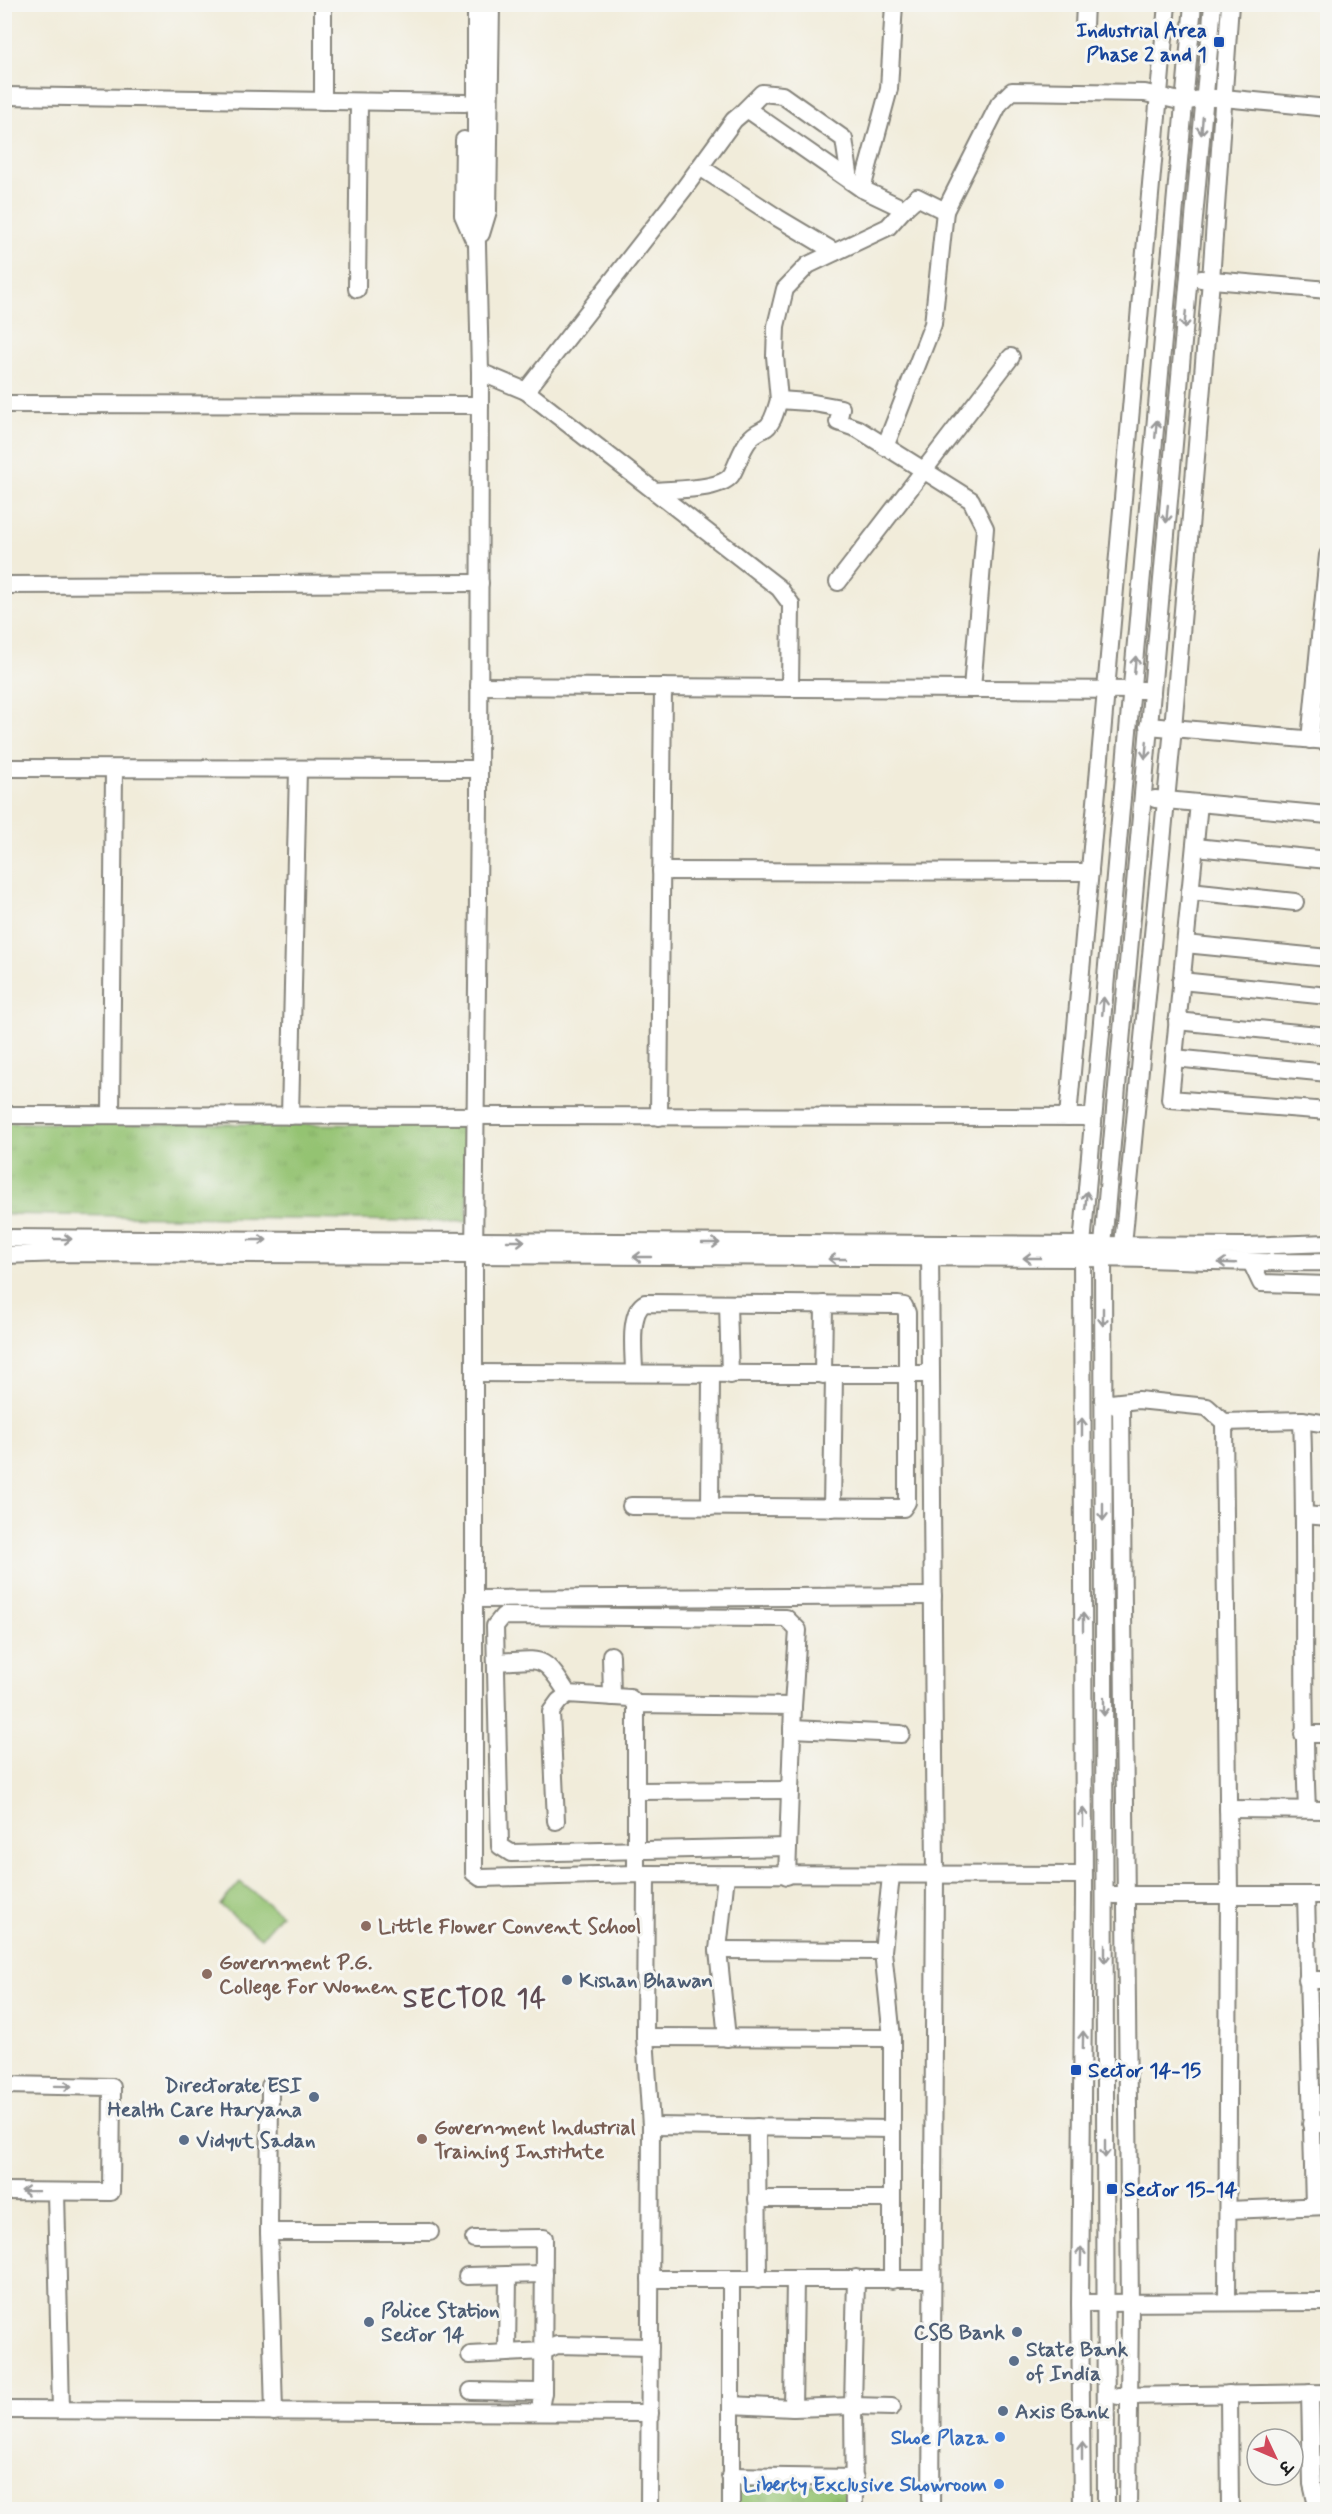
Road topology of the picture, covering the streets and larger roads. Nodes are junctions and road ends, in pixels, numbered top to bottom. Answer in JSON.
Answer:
{"nodes":[{"id":1,"x":323,"y":4,"type":"edge"},
{"id":2,"x":465,"y":4,"type":"edge"},
{"id":3,"x":476,"y":4,"type":"edge"},
{"id":4,"x":491,"y":4,"type":"edge"},
{"id":5,"x":894,"y":4,"type":"edge"},
{"id":6,"x":1085,"y":4,"type":"edge"},
{"id":7,"x":1167,"y":4,"type":"edge"},
{"id":8,"x":1193,"y":4,"type":"edge"},
{"id":9,"x":1214,"y":4,"type":"edge"},
{"id":10,"x":1230,"y":4,"type":"edge"},
{"id":11,"x":1084,"y":27,"type":"dead end"},
{"id":12,"x":4,"y":96,"type":"edge"},
{"id":13,"x":1160,"y":98,"type":"junction"},
{"id":14,"x":1205,"y":98,"type":"junction"},
{"id":15,"x":1223,"y":98,"type":"junction"},
{"id":16,"x":323,"y":101,"type":"junction"},
{"id":17,"x":359,"y":102,"type":"junction"},
{"id":18,"x":1184,"y":102,"type":"junction"},
{"id":19,"x":465,"y":104,"type":"junction"},
{"id":20,"x":1328,"y":108,"type":"edge"},
{"id":21,"x":744,"y":111,"type":"junction"},
{"id":22,"x":700,"y":167,"type":"junction"},
{"id":23,"x":856,"y":185,"type":"junction"},
{"id":24,"x":904,"y":209,"type":"junction"},
{"id":25,"x":945,"y":211,"type":"junction"},
{"id":26,"x":477,"y":247,"type":"junction"},
{"id":27,"x":835,"y":252,"type":"junction"},
{"id":28,"x":1188,"y":278,"type":"junction"},
{"id":29,"x":1210,"y":280,"type":"junction"},
{"id":30,"x":357,"y":289,"type":"dead end"},
{"id":31,"x":1328,"y":290,"type":"edge"},
{"id":32,"x":1011,"y":357,"type":"dead end"},
{"id":33,"x":480,"y":372,"type":"junction"},
{"id":34,"x":526,"y":391,"type":"junction"},
{"id":35,"x":779,"y":400,"type":"junction"},
{"id":36,"x":4,"y":404,"type":"edge"},
{"id":37,"x":480,"y":405,"type":"junction"},
{"id":38,"x":885,"y":447,"type":"junction"},
{"id":39,"x":923,"y":472,"type":"junction"},
{"id":40,"x":656,"y":491,"type":"junction"},
{"id":41,"x":1328,"y":555,"type":"edge"},
{"id":42,"x":838,"y":582,"type":"dead end"},
{"id":43,"x":480,"y":583,"type":"junction"},
{"id":44,"x":4,"y":585,"type":"edge"},
{"id":45,"x":1325,"y":614,"type":"edge"},
{"id":46,"x":479,"y":686,"type":"junction"},
{"id":47,"x":663,"y":687,"type":"junction"},
{"id":48,"x":790,"y":688,"type":"junction"},
{"id":49,"x":972,"y":689,"type":"junction"},
{"id":50,"x":1106,"y":690,"type":"junction"},
{"id":51,"x":1133,"y":690,"type":"junction"},
{"id":52,"x":1151,"y":690,"type":"junction"},
{"id":53,"x":1148,"y":726,"type":"junction"},
{"id":54,"x":1173,"y":728,"type":"junction"},
{"id":55,"x":1310,"y":740,"type":"junction"},
{"id":56,"x":1328,"y":741,"type":"edge"},
{"id":57,"x":4,"y":768,"type":"edge"},
{"id":58,"x":114,"y":769,"type":"junction"},
{"id":59,"x":298,"y":769,"type":"junction"},
{"id":60,"x":479,"y":769,"type":"junction"},
{"id":61,"x":1142,"y":798,"type":"junction"},
{"id":62,"x":1166,"y":800,"type":"junction"},
{"id":63,"x":1199,"y":803,"type":"junction"},
{"id":64,"x":1328,"y":815,"type":"edge"},
{"id":65,"x":1195,"y":847,"type":"junction"},
{"id":66,"x":1328,"y":860,"type":"edge"},
{"id":67,"x":661,"y":871,"type":"junction"},
{"id":68,"x":1090,"y":872,"type":"junction"},
{"id":69,"x":1190,"y":891,"type":"junction"},
{"id":70,"x":1295,"y":902,"type":"dead end"},
{"id":71,"x":1185,"y":944,"type":"junction"},
{"id":72,"x":1328,"y":958,"type":"edge"},
{"id":73,"x":1181,"y":981,"type":"junction"},
{"id":74,"x":1328,"y":996,"type":"edge"},
{"id":75,"x":1177,"y":1021,"type":"junction"},
{"id":76,"x":1328,"y":1036,"type":"edge"},
{"id":77,"x":1174,"y":1058,"type":"junction"},
{"id":78,"x":1328,"y":1073,"type":"edge"},
{"id":79,"x":1328,"y":1111,"type":"edge"},
{"id":80,"x":4,"y":1115,"type":"edge"},
{"id":81,"x":111,"y":1115,"type":"junction"},
{"id":82,"x":290,"y":1116,"type":"junction"},
{"id":83,"x":476,"y":1117,"type":"junction"},
{"id":84,"x":659,"y":1117,"type":"junction"},
{"id":85,"x":1068,"y":1117,"type":"junction"},
{"id":86,"x":1093,"y":1117,"type":"junction"},
{"id":87,"x":4,"y":1238,"type":"edge"},
{"id":88,"x":1328,"y":1243,"type":"edge"},
{"id":89,"x":1123,"y":1245,"type":"junction"},
{"id":90,"x":474,"y":1249,"type":"junction"},
{"id":91,"x":930,"y":1251,"type":"junction"},
{"id":92,"x":1082,"y":1252,"type":"junction"},
{"id":93,"x":1103,"y":1252,"type":"junction"},
{"id":94,"x":4,"y":1255,"type":"edge"},
{"id":95,"x":1328,"y":1262,"type":"edge"},
{"id":96,"x":1252,"y":1264,"type":"junction"},
{"id":97,"x":1328,"y":1285,"type":"edge"},
{"id":98,"x":728,"y":1304,"type":"junction"},
{"id":99,"x":824,"y":1304,"type":"junction"},
{"id":100,"x":634,"y":1372,"type":"junction"},
{"id":101,"x":474,"y":1374,"type":"junction"},
{"id":102,"x":907,"y":1374,"type":"junction"},
{"id":103,"x":931,"y":1374,"type":"junction"},
{"id":104,"x":711,"y":1375,"type":"junction"},
{"id":105,"x":730,"y":1375,"type":"junction"},
{"id":106,"x":828,"y":1375,"type":"junction"},
{"id":107,"x":1107,"y":1401,"type":"junction"},
{"id":108,"x":1302,"y":1420,"type":"junction"},
{"id":109,"x":1224,"y":1422,"type":"junction"},
{"id":110,"x":1328,"y":1424,"type":"edge"},
{"id":111,"x":631,"y":1506,"type":"dead end"},
{"id":112,"x":710,"y":1507,"type":"junction"},
{"id":113,"x":832,"y":1508,"type":"junction"},
{"id":114,"x":1305,"y":1515,"type":"junction"},
{"id":115,"x":1328,"y":1517,"type":"edge"},
{"id":116,"x":933,"y":1596,"type":"junction"},
{"id":117,"x":473,"y":1599,"type":"junction"},
{"id":118,"x":611,"y":1655,"type":"dead end"},
{"id":119,"x":496,"y":1662,"type":"junction"},
{"id":120,"x":568,"y":1694,"type":"junction"},
{"id":121,"x":612,"y":1697,"type":"junction"},
{"id":122,"x":636,"y":1704,"type":"junction"},
{"id":123,"x":793,"y":1706,"type":"junction"},
{"id":124,"x":792,"y":1729,"type":"junction"},
{"id":125,"x":902,"y":1734,"type":"dead end"},
{"id":126,"x":1303,"y":1734,"type":"junction"},
{"id":127,"x":1328,"y":1734,"type":"edge"},
{"id":128,"x":790,"y":1790,"type":"junction"},
{"id":129,"x":636,"y":1791,"type":"junction"},
{"id":130,"x":1228,"y":1809,"type":"junction"},
{"id":131,"x":1307,"y":1809,"type":"junction"},
{"id":132,"x":1328,"y":1809,"type":"edge"},
{"id":133,"x":556,"y":1821,"type":"dead end"},
{"id":134,"x":788,"y":1847,"type":"junction"},
{"id":135,"x":636,"y":1848,"type":"junction"},
{"id":136,"x":641,"y":1874,"type":"junction"},
{"id":137,"x":726,"y":1875,"type":"junction"},
{"id":138,"x":787,"y":1876,"type":"junction"},
{"id":139,"x":891,"y":1876,"type":"junction"},
{"id":140,"x":935,"y":1876,"type":"junction"},
{"id":141,"x":1083,"y":1880,"type":"junction"},
{"id":142,"x":1104,"y":1890,"type":"junction"},
{"id":143,"x":1229,"y":1893,"type":"junction"},
{"id":144,"x":1126,"y":1894,"type":"junction"},
{"id":145,"x":1306,"y":1895,"type":"junction"},
{"id":146,"x":1328,"y":1895,"type":"edge"},
{"id":147,"x":718,"y":1950,"type":"junction"},
{"id":148,"x":883,"y":1951,"type":"junction"},
{"id":149,"x":1307,"y":1980,"type":"junction"},
{"id":150,"x":1328,"y":1980,"type":"edge"},
{"id":151,"x":645,"y":2037,"type":"junction"},
{"id":152,"x":727,"y":2038,"type":"junction"},
{"id":153,"x":892,"y":2038,"type":"junction"},
{"id":154,"x":4,"y":2085,"type":"edge"},
{"id":155,"x":270,"y":2086,"type":"dead end"},
{"id":156,"x":1319,"y":2124,"type":"edge"},
{"id":157,"x":651,"y":2126,"type":"junction"},
{"id":158,"x":757,"y":2127,"type":"junction"},
{"id":159,"x":892,"y":2129,"type":"junction"},
{"id":160,"x":4,"y":2191,"type":"edge"},
{"id":161,"x":56,"y":2192,"type":"junction"},
{"id":162,"x":757,"y":2199,"type":"junction"},
{"id":163,"x":892,"y":2199,"type":"junction"},
{"id":164,"x":1321,"y":2206,"type":"edge"},
{"id":165,"x":1228,"y":2210,"type":"junction"},
{"id":166,"x":269,"y":2232,"type":"junction"},
{"id":167,"x":430,"y":2232,"type":"dead end"},
{"id":168,"x":474,"y":2239,"type":"dead end"},
{"id":169,"x":544,"y":2274,"type":"junction"},
{"id":170,"x":508,"y":2275,"type":"junction"},
{"id":171,"x":467,"y":2276,"type":"dead end"},
{"id":172,"x":856,"y":2278,"type":"junction"},
{"id":173,"x":650,"y":2279,"type":"junction"},
{"id":174,"x":731,"y":2279,"type":"junction"},
{"id":175,"x":932,"y":2279,"type":"junction"},
{"id":176,"x":758,"y":2280,"type":"junction"},
{"id":177,"x":795,"y":2280,"type":"junction"},
{"id":178,"x":892,"y":2280,"type":"junction"},
{"id":179,"x":1227,"y":2302,"type":"junction"},
{"id":180,"x":1328,"y":2302,"type":"edge"},
{"id":181,"x":1080,"y":2303,"type":"junction"},
{"id":182,"x":1106,"y":2304,"type":"junction"},
{"id":183,"x":1130,"y":2304,"type":"junction"},
{"id":184,"x":650,"y":2348,"type":"junction"},
{"id":185,"x":544,"y":2351,"type":"junction"},
{"id":186,"x":507,"y":2353,"type":"junction"},
{"id":187,"x":470,"y":2355,"type":"dead end"},
{"id":188,"x":471,"y":2391,"type":"dead end"},
{"id":189,"x":543,"y":2392,"type":"junction"},
{"id":190,"x":1310,"y":2393,"type":"junction"},
{"id":191,"x":1328,"y":2393,"type":"edge"},
{"id":192,"x":1229,"y":2394,"type":"junction"},
{"id":193,"x":1128,"y":2395,"type":"junction"},
{"id":194,"x":1106,"y":2396,"type":"junction"},
{"id":195,"x":731,"y":2405,"type":"junction"},
{"id":196,"x":853,"y":2406,"type":"junction"},
{"id":197,"x":892,"y":2407,"type":"dead end"},
{"id":198,"x":793,"y":2408,"type":"junction"},
{"id":199,"x":4,"y":2410,"type":"edge"},
{"id":200,"x":61,"y":2410,"type":"junction"},
{"id":201,"x":274,"y":2412,"type":"junction"},
{"id":202,"x":540,"y":2413,"type":"junction"},
{"id":203,"x":650,"y":2414,"type":"junction"},
{"id":204,"x":730,"y":2476,"type":"junction"},
{"id":205,"x":855,"y":2478,"type":"junction"},
{"id":206,"x":1320,"y":2484,"type":"edge"},
{"id":207,"x":649,"y":2510,"type":"edge"},
{"id":208,"x":730,"y":2510,"type":"edge"},
{"id":209,"x":854,"y":2510,"type":"edge"},
{"id":210,"x":931,"y":2510,"type":"edge"},
{"id":211,"x":1082,"y":2510,"type":"edge"},
{"id":212,"x":1106,"y":2510,"type":"edge"},
{"id":213,"x":1128,"y":2510,"type":"edge"},
{"id":214,"x":1230,"y":2510,"type":"edge"},
{"id":215,"x":1318,"y":2510,"type":"edge"}],
"edges":[{"from":1,"to":16,"type":"street"},
{"from":2,"to":19,"type":"street"},
{"from":3,"to":26,"type":"street"},
{"from":4,"to":26,"type":"street"},
{"from":5,"to":23,"type":"street"},
{"from":6,"to":11,"type":"street"},
{"from":7,"to":13,"type":"street"},
{"from":8,"to":18,"type":"street"},
{"from":9,"to":14,"type":"street"},
{"from":10,"to":15,"type":"street"},
{"from":12,"to":16,"type":"street"},
{"from":13,"to":18,"type":"street"},
{"from":13,"to":25,"type":"street"},
{"from":13,"to":50,"type":"street"},
{"from":14,"to":15,"type":"street"},
{"from":14,"to":18,"type":"street"},
{"from":14,"to":28,"type":"street","one_way":true},
{"from":15,"to":20,"type":"street"},
{"from":15,"to":29,"type":"street"},
{"from":16,"to":17,"type":"street"},
{"from":17,"to":19,"type":"street"},
{"from":17,"to":30,"type":"street"},
{"from":51,"to":18,"type":"street","one_way":true},
{"from":19,"to":26,"type":"street"},
{"from":21,"to":22,"type":"street"},
{"from":21,"to":23,"type":"street"},
{"from":21,"to":23,"type":"street"},
{"from":22,"to":27,"type":"street"},
{"from":22,"to":34,"type":"street"},
{"from":23,"to":24,"type":"street"},
{"from":24,"to":25,"type":"street"},
{"from":24,"to":27,"type":"street"},
{"from":25,"to":38,"type":"street"},
{"from":26,"to":33,"type":"street"},
{"from":27,"to":35,"type":"street"},
{"from":28,"to":29,"type":"street"},
{"from":28,"to":52,"type":"street","one_way":true},
{"from":29,"to":31,"type":"street"},
{"from":29,"to":54,"type":"street"},
{"from":32,"to":39,"type":"street"},
{"from":33,"to":34,"type":"street"},
{"from":33,"to":37,"type":"street"},
{"from":34,"to":40,"type":"street"},
{"from":35,"to":38,"type":"street"},
{"from":35,"to":40,"type":"street"},
{"from":36,"to":37,"type":"street"},
{"from":37,"to":43,"type":"street"},
{"from":38,"to":39,"type":"street"},
{"from":39,"to":42,"type":"street"},
{"from":39,"to":49,"type":"street"},
{"from":40,"to":48,"type":"street"},
{"from":41,"to":45,"type":"street"},
{"from":43,"to":44,"type":"street"},
{"from":43,"to":46,"type":"street"},
{"from":45,"to":55,"type":"street"},
{"from":46,"to":47,"type":"street"},
{"from":46,"to":60,"type":"street"},
{"from":47,"to":48,"type":"street"},
{"from":47,"to":67,"type":"street"},
{"from":48,"to":49,"type":"street"},
{"from":49,"to":50,"type":"street"},
{"from":50,"to":51,"type":"street"},
{"from":50,"to":68,"type":"street"},
{"from":51,"to":52,"type":"street"},
{"from":86,"to":51,"type":"street","one_way":true},
{"from":52,"to":53,"type":"street"},
{"from":53,"to":54,"type":"street"},
{"from":53,"to":61,"type":"street","one_way":true},
{"from":54,"to":55,"type":"street"},
{"from":54,"to":62,"type":"street"},
{"from":55,"to":56,"type":"street"},
{"from":57,"to":58,"type":"street"},
{"from":58,"to":59,"type":"street"},
{"from":58,"to":81,"type":"street"},
{"from":59,"to":60,"type":"street"},
{"from":59,"to":82,"type":"street"},
{"from":60,"to":83,"type":"street"},
{"from":61,"to":62,"type":"street"},
{"from":61,"to":93,"type":"street"},
{"from":62,"to":63,"type":"street"},
{"from":62,"to":89,"type":"street"},
{"from":63,"to":64,"type":"street"},
{"from":63,"to":65,"type":"street"},
{"from":65,"to":66,"type":"street"},
{"from":65,"to":69,"type":"street"},
{"from":67,"to":68,"type":"street"},
{"from":67,"to":84,"type":"street"},
{"from":68,"to":85,"type":"street"},
{"from":69,"to":70,"type":"street"},
{"from":69,"to":71,"type":"street"},
{"from":71,"to":72,"type":"street"},
{"from":71,"to":73,"type":"street"},
{"from":73,"to":74,"type":"street"},
{"from":73,"to":75,"type":"street"},
{"from":75,"to":76,"type":"street"},
{"from":75,"to":77,"type":"street"},
{"from":77,"to":78,"type":"street"},
{"from":77,"to":79,"type":"street"},
{"from":80,"to":81,"type":"street"},
{"from":81,"to":82,"type":"street"},
{"from":82,"to":83,"type":"street"},
{"from":83,"to":84,"type":"street"},
{"from":83,"to":90,"type":"street"},
{"from":84,"to":85,"type":"street"},
{"from":85,"to":86,"type":"street"},
{"from":92,"to":86,"type":"street","one_way":true},
{"from":87,"to":90,"type":"street","one_way":true},
{"from":88,"to":89,"type":"street"},
{"from":89,"to":93,"type":"street"},
{"from":90,"to":91,"type":"street"},
{"from":90,"to":94,"type":"street"},
{"from":90,"to":101,"type":"street"},
{"from":91,"to":92,"type":"street"},
{"from":91,"to":103,"type":"street"},
{"from":92,"to":93,"type":"street"},
{"from":141,"to":92,"type":"street","one_way":true},
{"from":96,"to":93,"type":"street","one_way":true},
{"from":93,"to":107,"type":"street","one_way":true},
{"from":95,"to":96,"type":"street"},
{"from":96,"to":97,"type":"street"},
{"from":98,"to":99,"type":"street"},
{"from":98,"to":100,"type":"street"},
{"from":98,"to":105,"type":"street"},
{"from":99,"to":102,"type":"street"},
{"from":99,"to":106,"type":"street"},
{"from":100,"to":101,"type":"street"},
{"from":100,"to":104,"type":"street"},
{"from":101,"to":117,"type":"street"},
{"from":102,"to":103,"type":"street"},
{"from":102,"to":106,"type":"street"},
{"from":102,"to":113,"type":"street"},
{"from":103,"to":116,"type":"street"},
{"from":104,"to":105,"type":"street"},
{"from":104,"to":112,"type":"street"},
{"from":105,"to":106,"type":"street"},
{"from":106,"to":113,"type":"street"},
{"from":107,"to":109,"type":"street"},
{"from":107,"to":142,"type":"street","one_way":true},
{"from":107,"to":144,"type":"street"},
{"from":108,"to":109,"type":"street"},
{"from":108,"to":110,"type":"street"},
{"from":108,"to":114,"type":"street"},
{"from":109,"to":130,"type":"street"},
{"from":111,"to":112,"type":"street"},
{"from":112,"to":113,"type":"street"},
{"from":114,"to":115,"type":"street"},
{"from":114,"to":126,"type":"street"},
{"from":116,"to":117,"type":"street"},
{"from":116,"to":140,"type":"street"},
{"from":117,"to":136,"type":"street"},
{"from":118,"to":121,"type":"street"},
{"from":119,"to":120,"type":"street"},
{"from":119,"to":123,"type":"street"},
{"from":119,"to":135,"type":"street"},
{"from":120,"to":121,"type":"street"},
{"from":120,"to":133,"type":"street"},
{"from":121,"to":122,"type":"street"},
{"from":122,"to":123,"type":"street"},
{"from":122,"to":129,"type":"street"},
{"from":123,"to":124,"type":"street"},
{"from":124,"to":125,"type":"street"},
{"from":124,"to":128,"type":"street"},
{"from":126,"to":127,"type":"street"},
{"from":126,"to":131,"type":"street"},
{"from":128,"to":129,"type":"street"},
{"from":128,"to":134,"type":"street"},
{"from":129,"to":135,"type":"street"},
{"from":130,"to":131,"type":"street"},
{"from":130,"to":143,"type":"street"},
{"from":131,"to":132,"type":"street"},
{"from":134,"to":135,"type":"street"},
{"from":134,"to":138,"type":"street"},
{"from":135,"to":136,"type":"street"},
{"from":136,"to":137,"type":"street"},
{"from":136,"to":151,"type":"street"},
{"from":137,"to":138,"type":"street"},
{"from":137,"to":147,"type":"street"},
{"from":138,"to":139,"type":"street"},
{"from":139,"to":140,"type":"street"},
{"from":139,"to":148,"type":"street"},
{"from":140,"to":141,"type":"street"},
{"from":140,"to":175,"type":"street"},
{"from":141,"to":142,"type":"street"},
{"from":181,"to":141,"type":"street","one_way":true},
{"from":142,"to":144,"type":"street"},
{"from":142,"to":182,"type":"street","one_way":true},
{"from":143,"to":144,"type":"street"},
{"from":143,"to":145,"type":"street"},
{"from":143,"to":165,"type":"street"},
{"from":144,"to":183,"type":"street"},
{"from":145,"to":146,"type":"street"},
{"from":145,"to":149,"type":"street"},
{"from":147,"to":148,"type":"street"},
{"from":147,"to":152,"type":"street"},
{"from":148,"to":153,"type":"street"},
{"from":149,"to":150,"type":"street"},
{"from":149,"to":156,"type":"street"},
{"from":151,"to":152,"type":"street"},
{"from":151,"to":157,"type":"street"},
{"from":152,"to":153,"type":"street"},
{"from":153,"to":159,"type":"street"},
{"from":154,"to":161,"type":"street","one_way":true},
{"from":155,"to":166,"type":"street"},
{"from":156,"to":164,"type":"street"},
{"from":157,"to":158,"type":"street"},
{"from":157,"to":173,"type":"street"},
{"from":158,"to":159,"type":"street"},
{"from":158,"to":162,"type":"street"},
{"from":159,"to":163,"type":"street"},
{"from":161,"to":160,"type":"street","one_way":true},
{"from":161,"to":200,"type":"street"},
{"from":162,"to":163,"type":"street"},
{"from":162,"to":176,"type":"street"},
{"from":163,"to":178,"type":"street"},
{"from":164,"to":165,"type":"street"},
{"from":165,"to":179,"type":"street"},
{"from":166,"to":167,"type":"street"},
{"from":166,"to":201,"type":"street"},
{"from":168,"to":169,"type":"street"},
{"from":169,"to":170,"type":"street"},
{"from":169,"to":185,"type":"street"},
{"from":170,"to":171,"type":"street"},
{"from":170,"to":186,"type":"street"},
{"from":172,"to":177,"type":"street"},
{"from":172,"to":178,"type":"street"},
{"from":172,"to":196,"type":"street"},
{"from":173,"to":174,"type":"street"},
{"from":173,"to":184,"type":"street"},
{"from":174,"to":176,"type":"street"},
{"from":174,"to":195,"type":"street"},
{"from":175,"to":178,"type":"street"},
{"from":175,"to":210,"type":"street"},
{"from":176,"to":177,"type":"street"},
{"from":177,"to":198,"type":"street"},
{"from":179,"to":180,"type":"street"},
{"from":179,"to":183,"type":"street"},
{"from":181,"to":182,"type":"street"},
{"from":211,"to":181,"type":"street","one_way":true},
{"from":182,"to":183,"type":"street"},
{"from":182,"to":194,"type":"street"},
{"from":183,"to":193,"type":"street"},
{"from":184,"to":185,"type":"street"},
{"from":184,"to":203,"type":"street"},
{"from":185,"to":186,"type":"street"},
{"from":185,"to":189,"type":"street"},
{"from":186,"to":187,"type":"street"},
{"from":188,"to":189,"type":"street"},
{"from":189,"to":202,"type":"street"},
{"from":190,"to":191,"type":"street"},
{"from":190,"to":192,"type":"street"},
{"from":190,"to":206,"type":"street"},
{"from":192,"to":193,"type":"street"},
{"from":192,"to":214,"type":"street"},
{"from":193,"to":194,"type":"street"},
{"from":193,"to":213,"type":"street"},
{"from":194,"to":212,"type":"street"},
{"from":195,"to":198,"type":"street"},
{"from":195,"to":204,"type":"street"},
{"from":196,"to":197,"type":"street"},
{"from":196,"to":198,"type":"street"},
{"from":196,"to":205,"type":"street"},
{"from":199,"to":200,"type":"street"},
{"from":200,"to":201,"type":"street"},
{"from":201,"to":202,"type":"street"},
{"from":202,"to":203,"type":"street"},
{"from":203,"to":207,"type":"street"},
{"from":204,"to":205,"type":"street"},
{"from":204,"to":208,"type":"street"},
{"from":205,"to":209,"type":"street"},
{"from":206,"to":215,"type":"street"}]}
